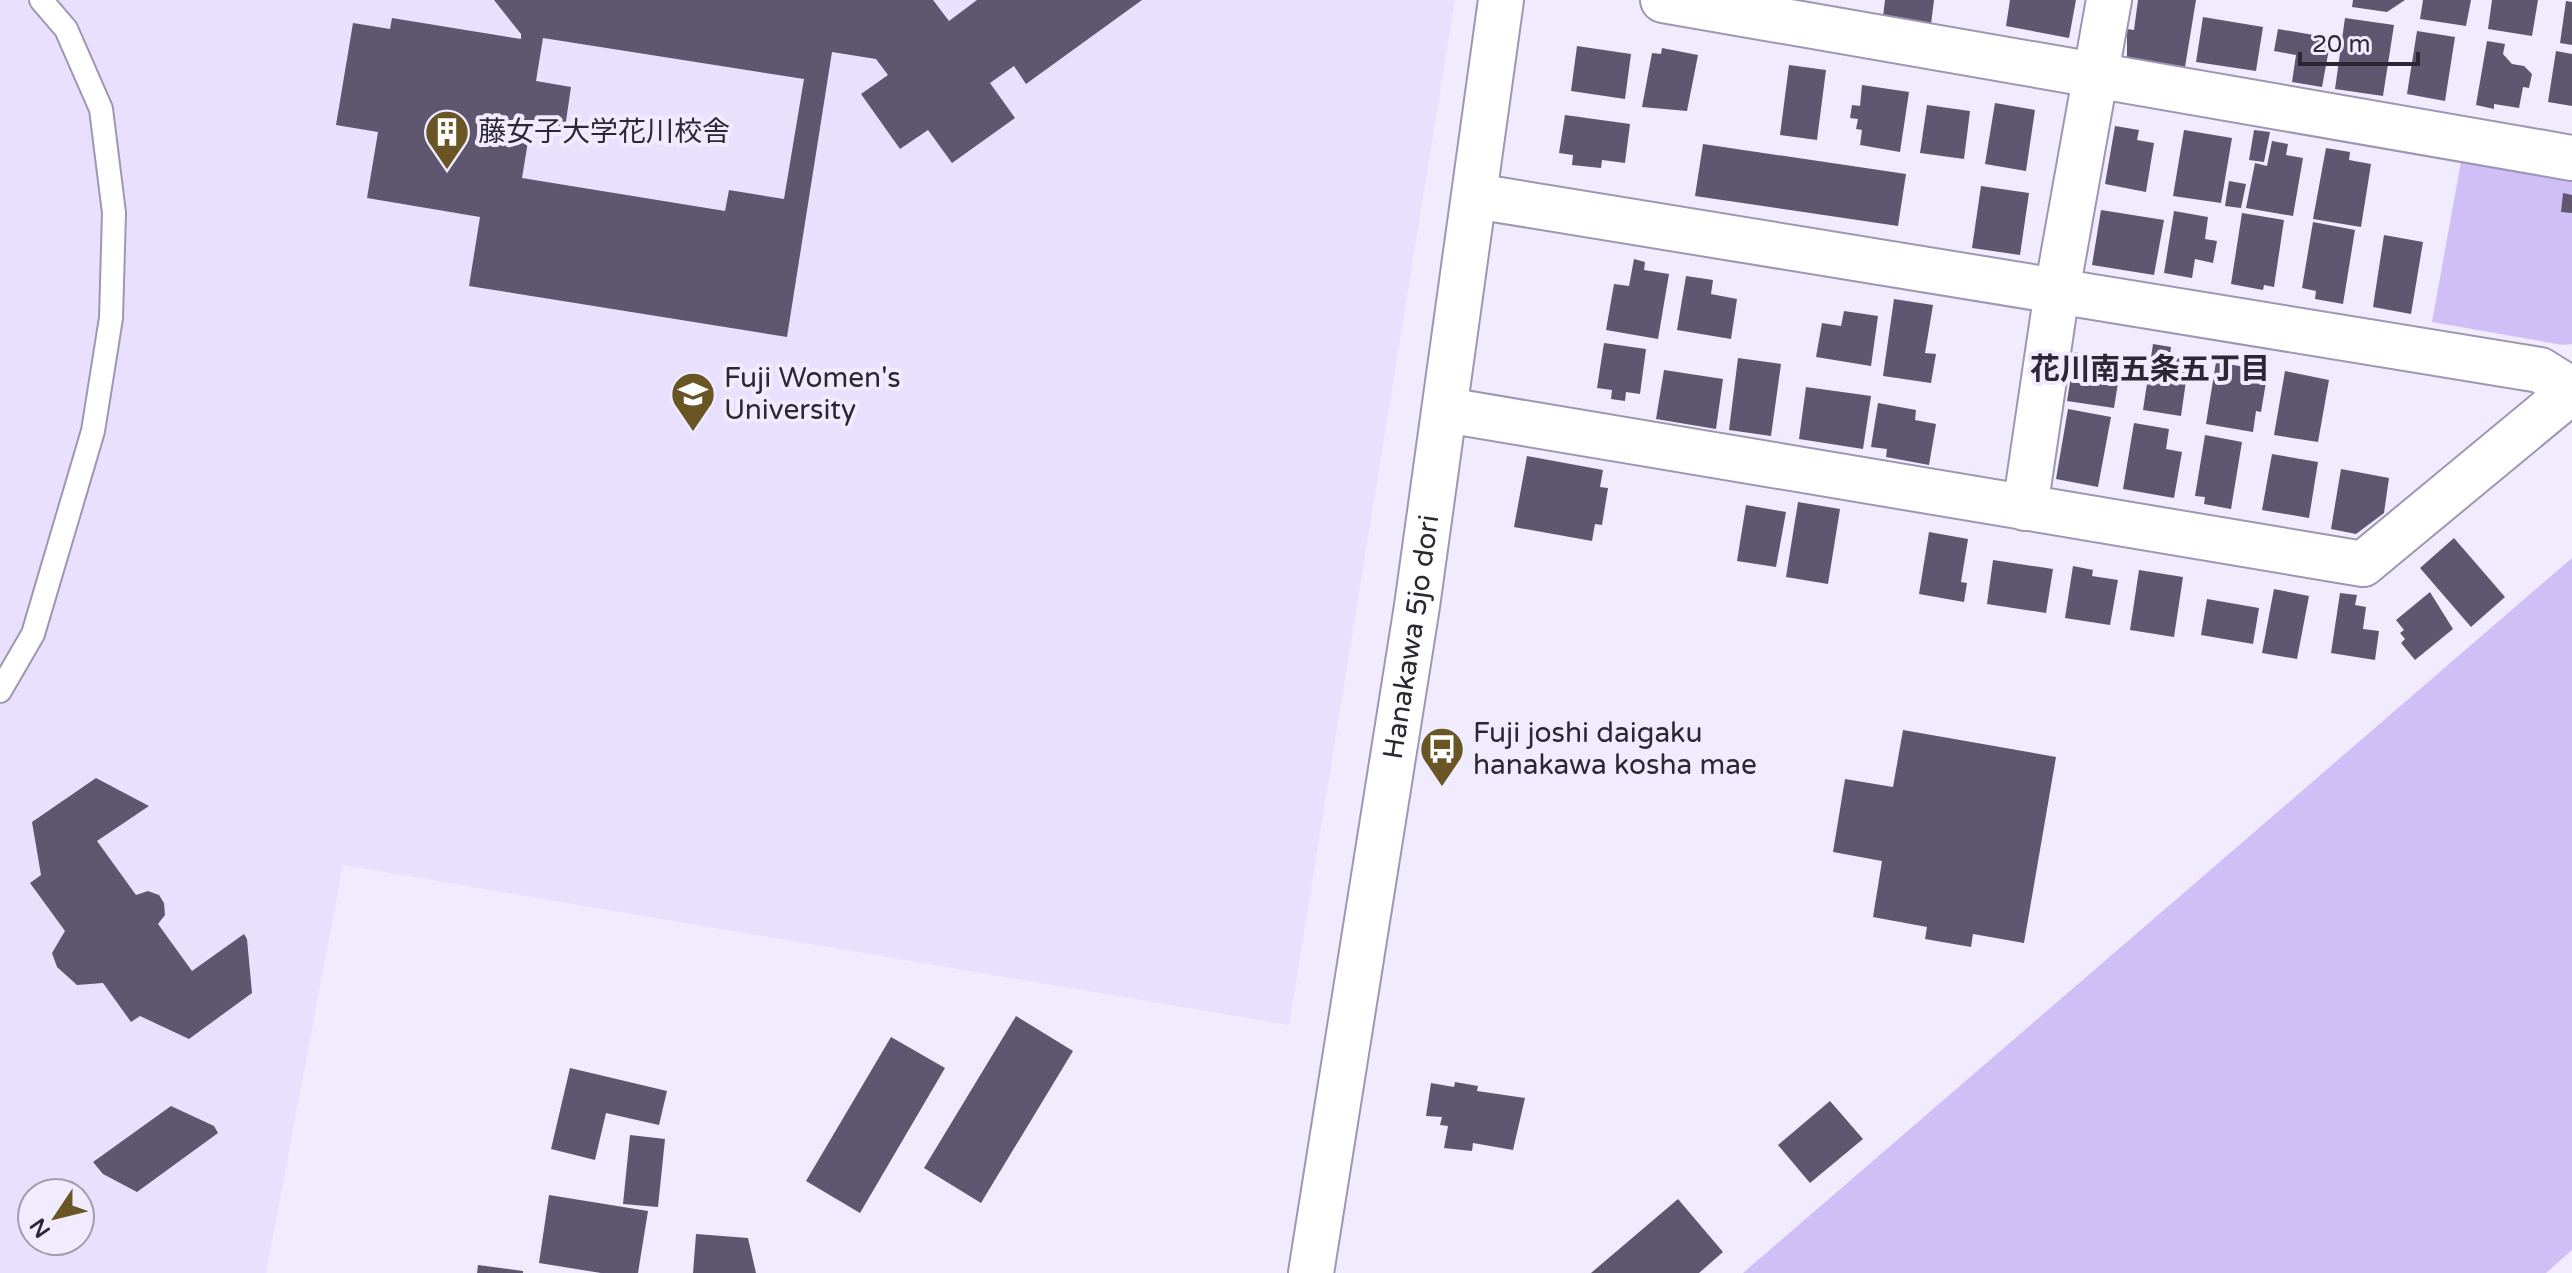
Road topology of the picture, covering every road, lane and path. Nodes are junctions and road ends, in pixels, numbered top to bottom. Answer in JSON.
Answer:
{"nodes":[{"id":1,"x":41,"y":0,"type":"edge"},
{"id":2,"x":1501,"y":0,"type":"edge"},
{"id":3,"x":1663,"y":0,"type":"edge"},
{"id":4,"x":2109,"y":0,"type":"edge"},
{"id":5,"x":2095,"y":75,"type":"junction"},
{"id":6,"x":2572,"y":158,"type":"edge"},
{"id":7,"x":1475,"y":196,"type":"junction"},
{"id":8,"x":2057,"y":291,"type":"junction"},
{"id":9,"x":2572,"y":390,"type":"edge"},
{"id":10,"x":1446,"y":410,"type":"junction"},
{"id":11,"x":2025,"y":508,"type":"junction"},
{"id":12,"x":0,"y":691,"type":"edge"},
{"id":13,"x":1311,"y":1273,"type":"edge"}],
"edges":[{"from":1,"to":12,"type":"lane"},
{"from":2,"to":7,"type":"street","name":"Hanakawa 5jo dori"},
{"from":3,"to":5,"type":"street"},
{"from":4,"to":5,"type":"street"},
{"from":5,"to":6,"type":"street"},
{"from":5,"to":8,"type":"street"},
{"from":7,"to":8,"type":"street"},
{"from":7,"to":10,"type":"street","name":"Hanakawa 5jo dori"},
{"from":8,"to":9,"type":"street"},
{"from":8,"to":11,"type":"street"},
{"from":9,"to":11,"type":"street"},
{"from":10,"to":11,"type":"street"},
{"from":10,"to":13,"type":"street","name":"Hanakawa 5jo dori"}]}
